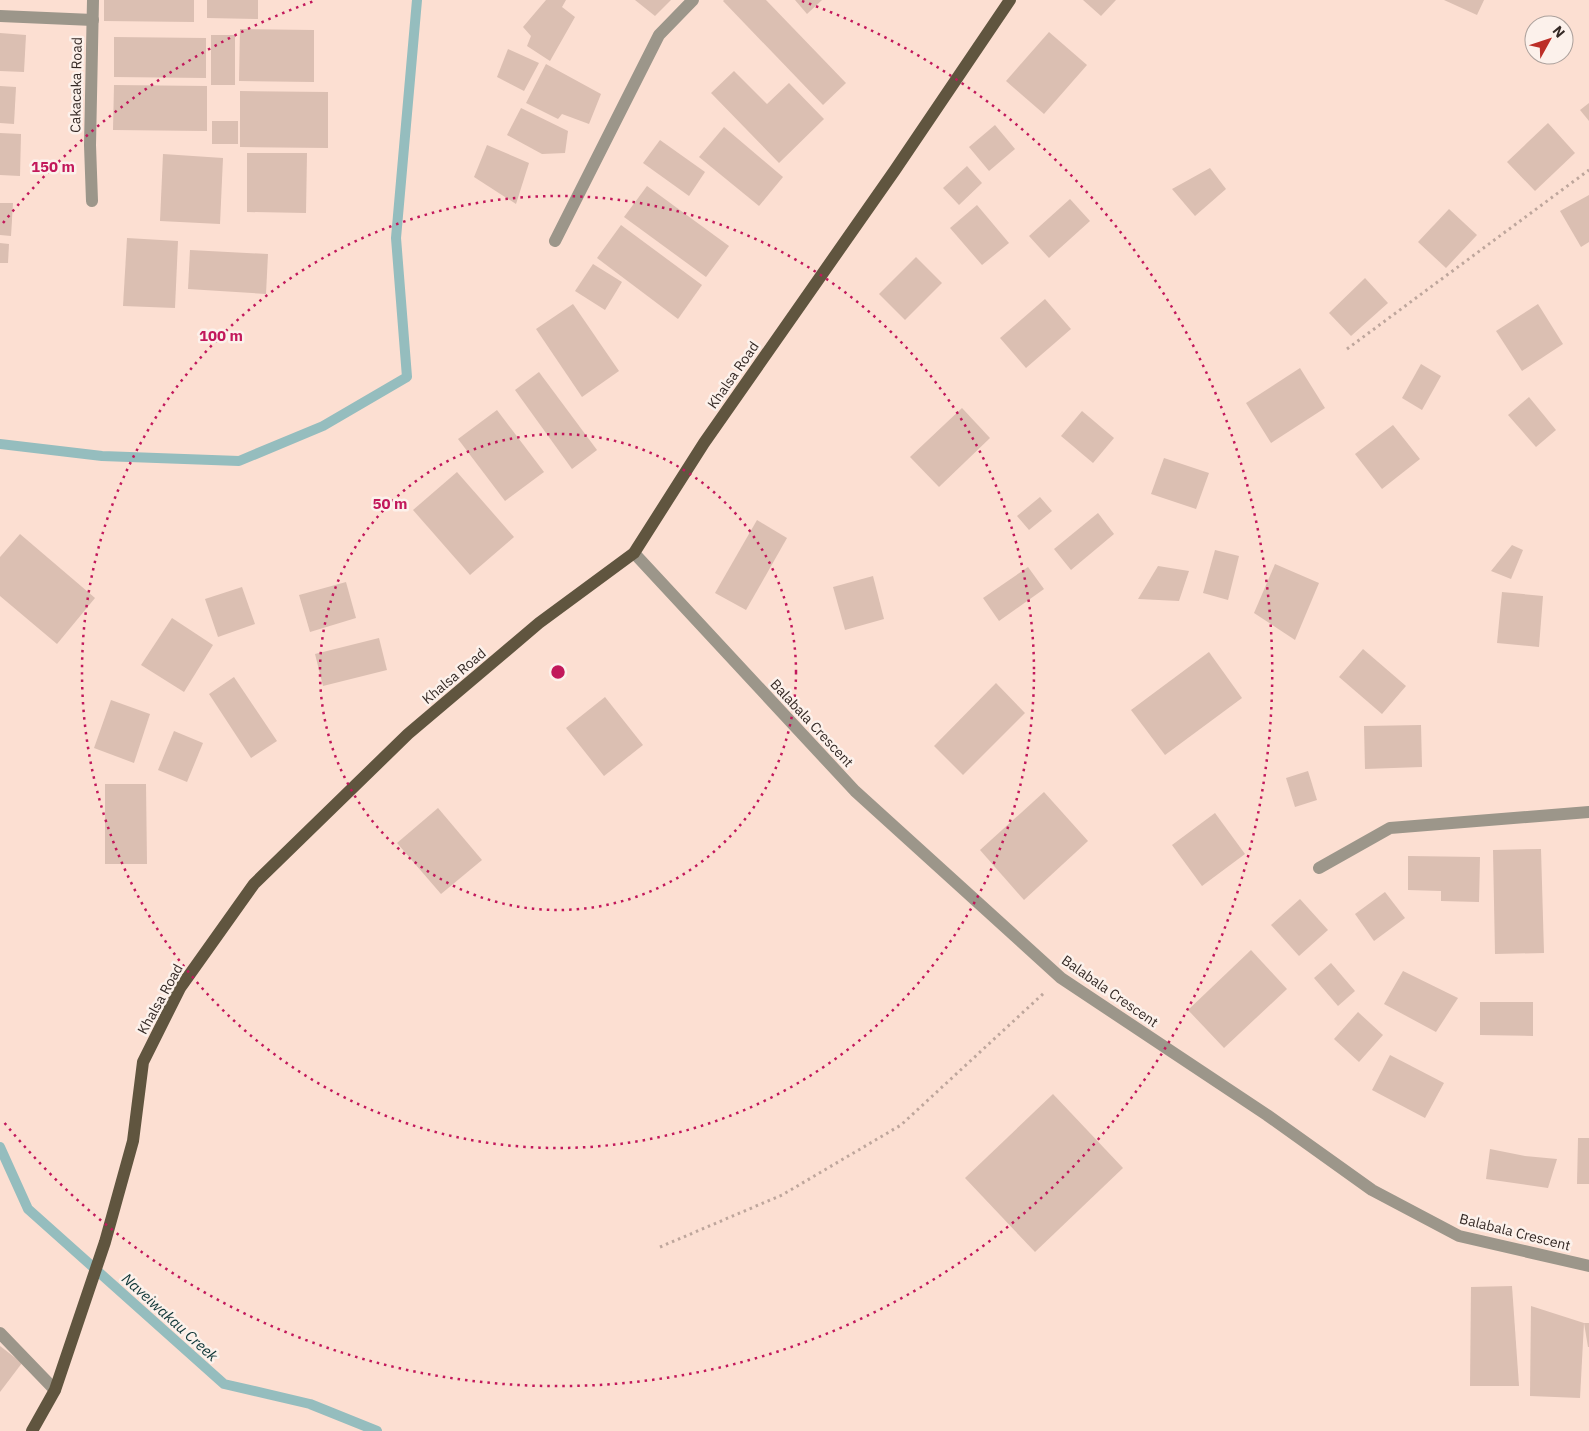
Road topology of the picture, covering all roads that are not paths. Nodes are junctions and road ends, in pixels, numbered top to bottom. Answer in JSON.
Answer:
{"nodes":[{"id":1,"x":93,"y":0,"type":"edge"},
{"id":2,"x":692,"y":0,"type":"edge"},
{"id":3,"x":1010,"y":0,"type":"edge"},
{"id":4,"x":0,"y":16,"type":"edge"},
{"id":5,"x":93,"y":20,"type":"junction"},
{"id":6,"x":92,"y":201,"type":"dead end"},
{"id":7,"x":555,"y":241,"type":"dead end"},
{"id":8,"x":634,"y":553,"type":"junction"},
{"id":9,"x":1589,"y":812,"type":"edge"},
{"id":10,"x":1319,"y":868,"type":"dead end"},
{"id":11,"x":1589,"y":1266,"type":"edge"},
{"id":12,"x":0,"y":1334,"type":"edge"},
{"id":13,"x":55,"y":1390,"type":"junction"},
{"id":14,"x":32,"y":1431,"type":"edge"}],
"edges":[{"from":1,"to":5,"type":"street","name":"Cakacaka Road"},
{"from":2,"to":7,"type":"street"},
{"from":3,"to":8,"type":"main road","name":"Khalsa Road"},
{"from":4,"to":5,"type":"street"},
{"from":5,"to":6,"type":"street","name":"Cakacaka Road"},
{"from":8,"to":11,"type":"street","name":"Balabala Crescent"},
{"from":8,"to":13,"type":"main road","name":"Khalsa Road"},
{"from":9,"to":10,"type":"street"},
{"from":12,"to":13,"type":"street"},
{"from":13,"to":14,"type":"main road","name":"Khalsa Road"}]}
